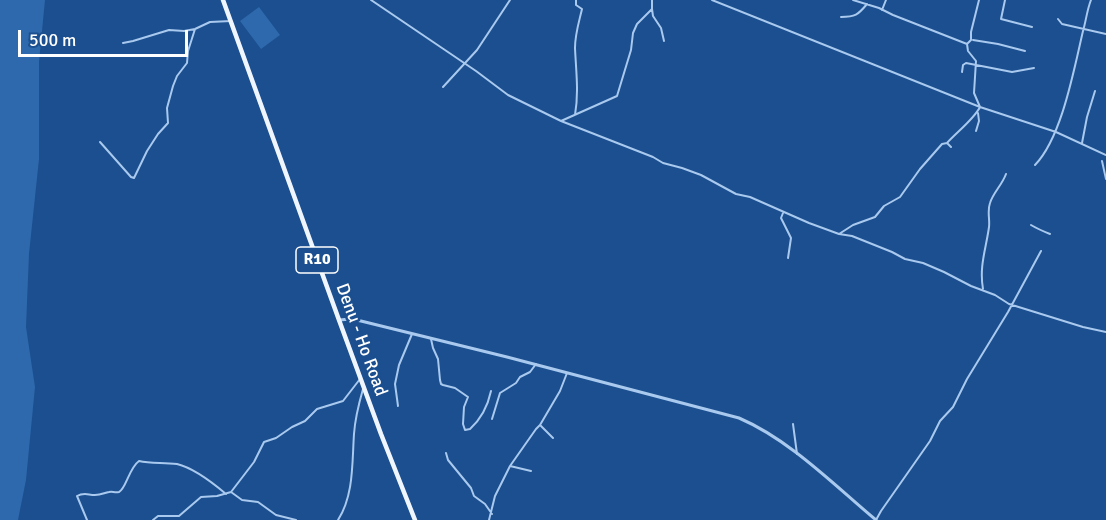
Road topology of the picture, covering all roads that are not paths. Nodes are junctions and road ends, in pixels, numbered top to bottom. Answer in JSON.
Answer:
{"nodes":[{"id":1,"x":223,"y":0,"type":"edge"},
{"id":2,"x":371,"y":0,"type":"edge"},
{"id":3,"x":510,"y":0,"type":"edge"},
{"id":4,"x":576,"y":0,"type":"edge"},
{"id":5,"x":652,"y":0,"type":"edge"},
{"id":6,"x":712,"y":0,"type":"edge"},
{"id":7,"x":853,"y":0,"type":"edge"},
{"id":8,"x":886,"y":0,"type":"edge"},
{"id":9,"x":979,"y":0,"type":"edge"},
{"id":10,"x":1005,"y":0,"type":"edge"},
{"id":11,"x":1091,"y":0,"type":"edge"},
{"id":12,"x":867,"y":4,"type":"junction"},
{"id":13,"x":652,"y":9,"type":"junction"},
{"id":14,"x":882,"y":10,"type":"junction"},
{"id":15,"x":841,"y":17,"type":"dead end"},
{"id":16,"x":1058,"y":19,"type":"dead end"},
{"id":17,"x":231,"y":21,"type":"junction"},
{"id":18,"x":1032,"y":27,"type":"dead end"},
{"id":19,"x":1084,"y":28,"type":"junction"},
{"id":20,"x":195,"y":29,"type":"junction"},
{"id":21,"x":1106,"y":33,"type":"edge"},
{"id":22,"x":971,"y":40,"type":"junction"},
{"id":23,"x":664,"y":41,"type":"dead end"},
{"id":24,"x":123,"y":43,"type":"dead end"},
{"id":25,"x":967,"y":44,"type":"junction"},
{"id":26,"x":1025,"y":51,"type":"dead end"},
{"id":27,"x":464,"y":63,"type":"junction"},
{"id":28,"x":977,"y":65,"type":"junction"},
{"id":29,"x":1034,"y":68,"type":"dead end"},
{"id":30,"x":962,"y":72,"type":"dead end"},
{"id":31,"x":443,"y":87,"type":"dead end"},
{"id":32,"x":1095,"y":92,"type":"dead end"},
{"id":33,"x":979,"y":109,"type":"junction"},
{"id":34,"x":575,"y":115,"type":"junction"},
{"id":35,"x":561,"y":121,"type":"junction"},
{"id":36,"x":976,"y":131,"type":"dead end"},
{"id":37,"x":1056,"y":132,"type":"junction"},
{"id":38,"x":100,"y":142,"type":"dead end"},
{"id":39,"x":948,"y":143,"type":"junction"},
{"id":40,"x":1082,"y":143,"type":"junction"},
{"id":41,"x":951,"y":147,"type":"dead end"},
{"id":42,"x":1106,"y":155,"type":"edge"},
{"id":43,"x":1102,"y":161,"type":"dead end"},
{"id":44,"x":1035,"y":165,"type":"dead end"},
{"id":45,"x":1006,"y":174,"type":"dead end"},
{"id":46,"x":1106,"y":179,"type":"edge"},
{"id":47,"x":783,"y":212,"type":"junction"},
{"id":48,"x":1031,"y":225,"type":"dead end"},
{"id":49,"x":839,"y":234,"type":"junction"},
{"id":50,"x":1050,"y":234,"type":"dead end"},
{"id":51,"x":1041,"y":251,"type":"dead end"},
{"id":52,"x":788,"y":258,"type":"dead end"},
{"id":53,"x":983,"y":290,"type":"junction"},
{"id":54,"x":1011,"y":304,"type":"junction"},
{"id":55,"x":339,"y":320,"type":"junction"},
{"id":56,"x":1106,"y":332,"type":"edge"},
{"id":57,"x":412,"y":334,"type":"junction"},
{"id":58,"x":431,"y":339,"type":"junction"},
{"id":59,"x":536,"y":364,"type":"junction"},
{"id":60,"x":567,"y":373,"type":"junction"},
{"id":61,"x":361,"y":378,"type":"junction"},
{"id":62,"x":364,"y":387,"type":"junction"},
{"id":63,"x":491,"y":391,"type":"dead end"},
{"id":64,"x":398,"y":406,"type":"dead end"},
{"id":65,"x":492,"y":419,"type":"dead end"},
{"id":66,"x":793,"y":424,"type":"dead end"},
{"id":67,"x":540,"y":425,"type":"junction"},
{"id":68,"x":553,"y":438,"type":"dead end"},
{"id":69,"x":446,"y":453,"type":"dead end"},
{"id":70,"x":797,"y":454,"type":"junction"},
{"id":71,"x":510,"y":466,"type":"junction"},
{"id":72,"x":531,"y":471,"type":"dead end"},
{"id":73,"x":231,"y":492,"type":"junction"},
{"id":74,"x":226,"y":494,"type":"junction"},
{"id":75,"x":491,"y":518,"type":"edge"},
{"id":76,"x":87,"y":520,"type":"edge"},
{"id":77,"x":153,"y":520,"type":"edge"},
{"id":78,"x":296,"y":520,"type":"edge"},
{"id":79,"x":338,"y":520,"type":"edge"},
{"id":80,"x":415,"y":520,"type":"edge"},
{"id":81,"x":876,"y":520,"type":"edge"}],
"edges":[{"from":1,"to":17,"type":"main road","name":"Denu - Ho Road","number":"R10"},
{"from":2,"to":27,"type":"street"},
{"from":3,"to":27,"type":"street"},
{"from":4,"to":34,"type":"street"},
{"from":5,"to":13,"type":"street"},
{"from":6,"to":33,"type":"street"},
{"from":7,"to":12,"type":"street"},
{"from":8,"to":14,"type":"street"},
{"from":9,"to":22,"type":"street"},
{"from":10,"to":18,"type":"street"},
{"from":11,"to":19,"type":"street"},
{"from":12,"to":14,"type":"street"},
{"from":12,"to":15,"type":"street"},
{"from":13,"to":23,"type":"street"},
{"from":13,"to":34,"type":"street"},
{"from":14,"to":25,"type":"street"},
{"from":16,"to":19,"type":"street"},
{"from":17,"to":20,"type":"street"},
{"from":17,"to":55,"type":"main road","name":"Denu - Ho Road","number":"R10"},
{"from":19,"to":21,"type":"street"},
{"from":19,"to":37,"type":"street"},
{"from":20,"to":24,"type":"street"},
{"from":20,"to":38,"type":"street"},
{"from":22,"to":25,"type":"street"},
{"from":22,"to":26,"type":"street"},
{"from":25,"to":28,"type":"street"},
{"from":27,"to":31,"type":"street"},
{"from":27,"to":35,"type":"street"},
{"from":28,"to":29,"type":"street"},
{"from":28,"to":30,"type":"street"},
{"from":28,"to":33,"type":"street"},
{"from":32,"to":40,"type":"street"},
{"from":33,"to":36,"type":"street"},
{"from":33,"to":37,"type":"street"},
{"from":33,"to":39,"type":"street"},
{"from":34,"to":35,"type":"street"},
{"from":35,"to":47,"type":"street"},
{"from":37,"to":40,"type":"street"},
{"from":37,"to":44,"type":"street"},
{"from":39,"to":41,"type":"street"},
{"from":39,"to":49,"type":"street"},
{"from":40,"to":42,"type":"street"},
{"from":43,"to":46,"type":"street"},
{"from":45,"to":53,"type":"street"},
{"from":47,"to":49,"type":"street"},
{"from":47,"to":52,"type":"street"},
{"from":48,"to":50,"type":"street"},
{"from":49,"to":53,"type":"street"},
{"from":51,"to":54,"type":"street"},
{"from":53,"to":54,"type":"street"},
{"from":54,"to":56,"type":"street"},
{"from":54,"to":81,"type":"street"},
{"from":55,"to":57,"type":"street"},
{"from":55,"to":61,"type":"main road","name":"Denu - Ho Road","number":"R10"},
{"from":57,"to":58,"type":"street"},
{"from":57,"to":64,"type":"street"},
{"from":58,"to":59,"type":"street"},
{"from":58,"to":63,"type":"street"},
{"from":59,"to":60,"type":"street"},
{"from":59,"to":65,"type":"street"},
{"from":60,"to":67,"type":"street"},
{"from":60,"to":70,"type":"street"},
{"from":61,"to":62,"type":"main road","name":"Denu - Ho Road","number":"R10"},
{"from":61,"to":73,"type":"street"},
{"from":62,"to":79,"type":"street"},
{"from":62,"to":80,"type":"main road","name":"Denu - Ho Road","number":"R10"},
{"from":66,"to":70,"type":"street"},
{"from":67,"to":68,"type":"street"},
{"from":67,"to":71,"type":"street"},
{"from":69,"to":75,"type":"street"},
{"from":70,"to":81,"type":"street"},
{"from":71,"to":72,"type":"street"},
{"from":71,"to":75,"type":"street"},
{"from":73,"to":74,"type":"street"},
{"from":73,"to":78,"type":"street"},
{"from":74,"to":76,"type":"street"},
{"from":74,"to":77,"type":"street"}]}
